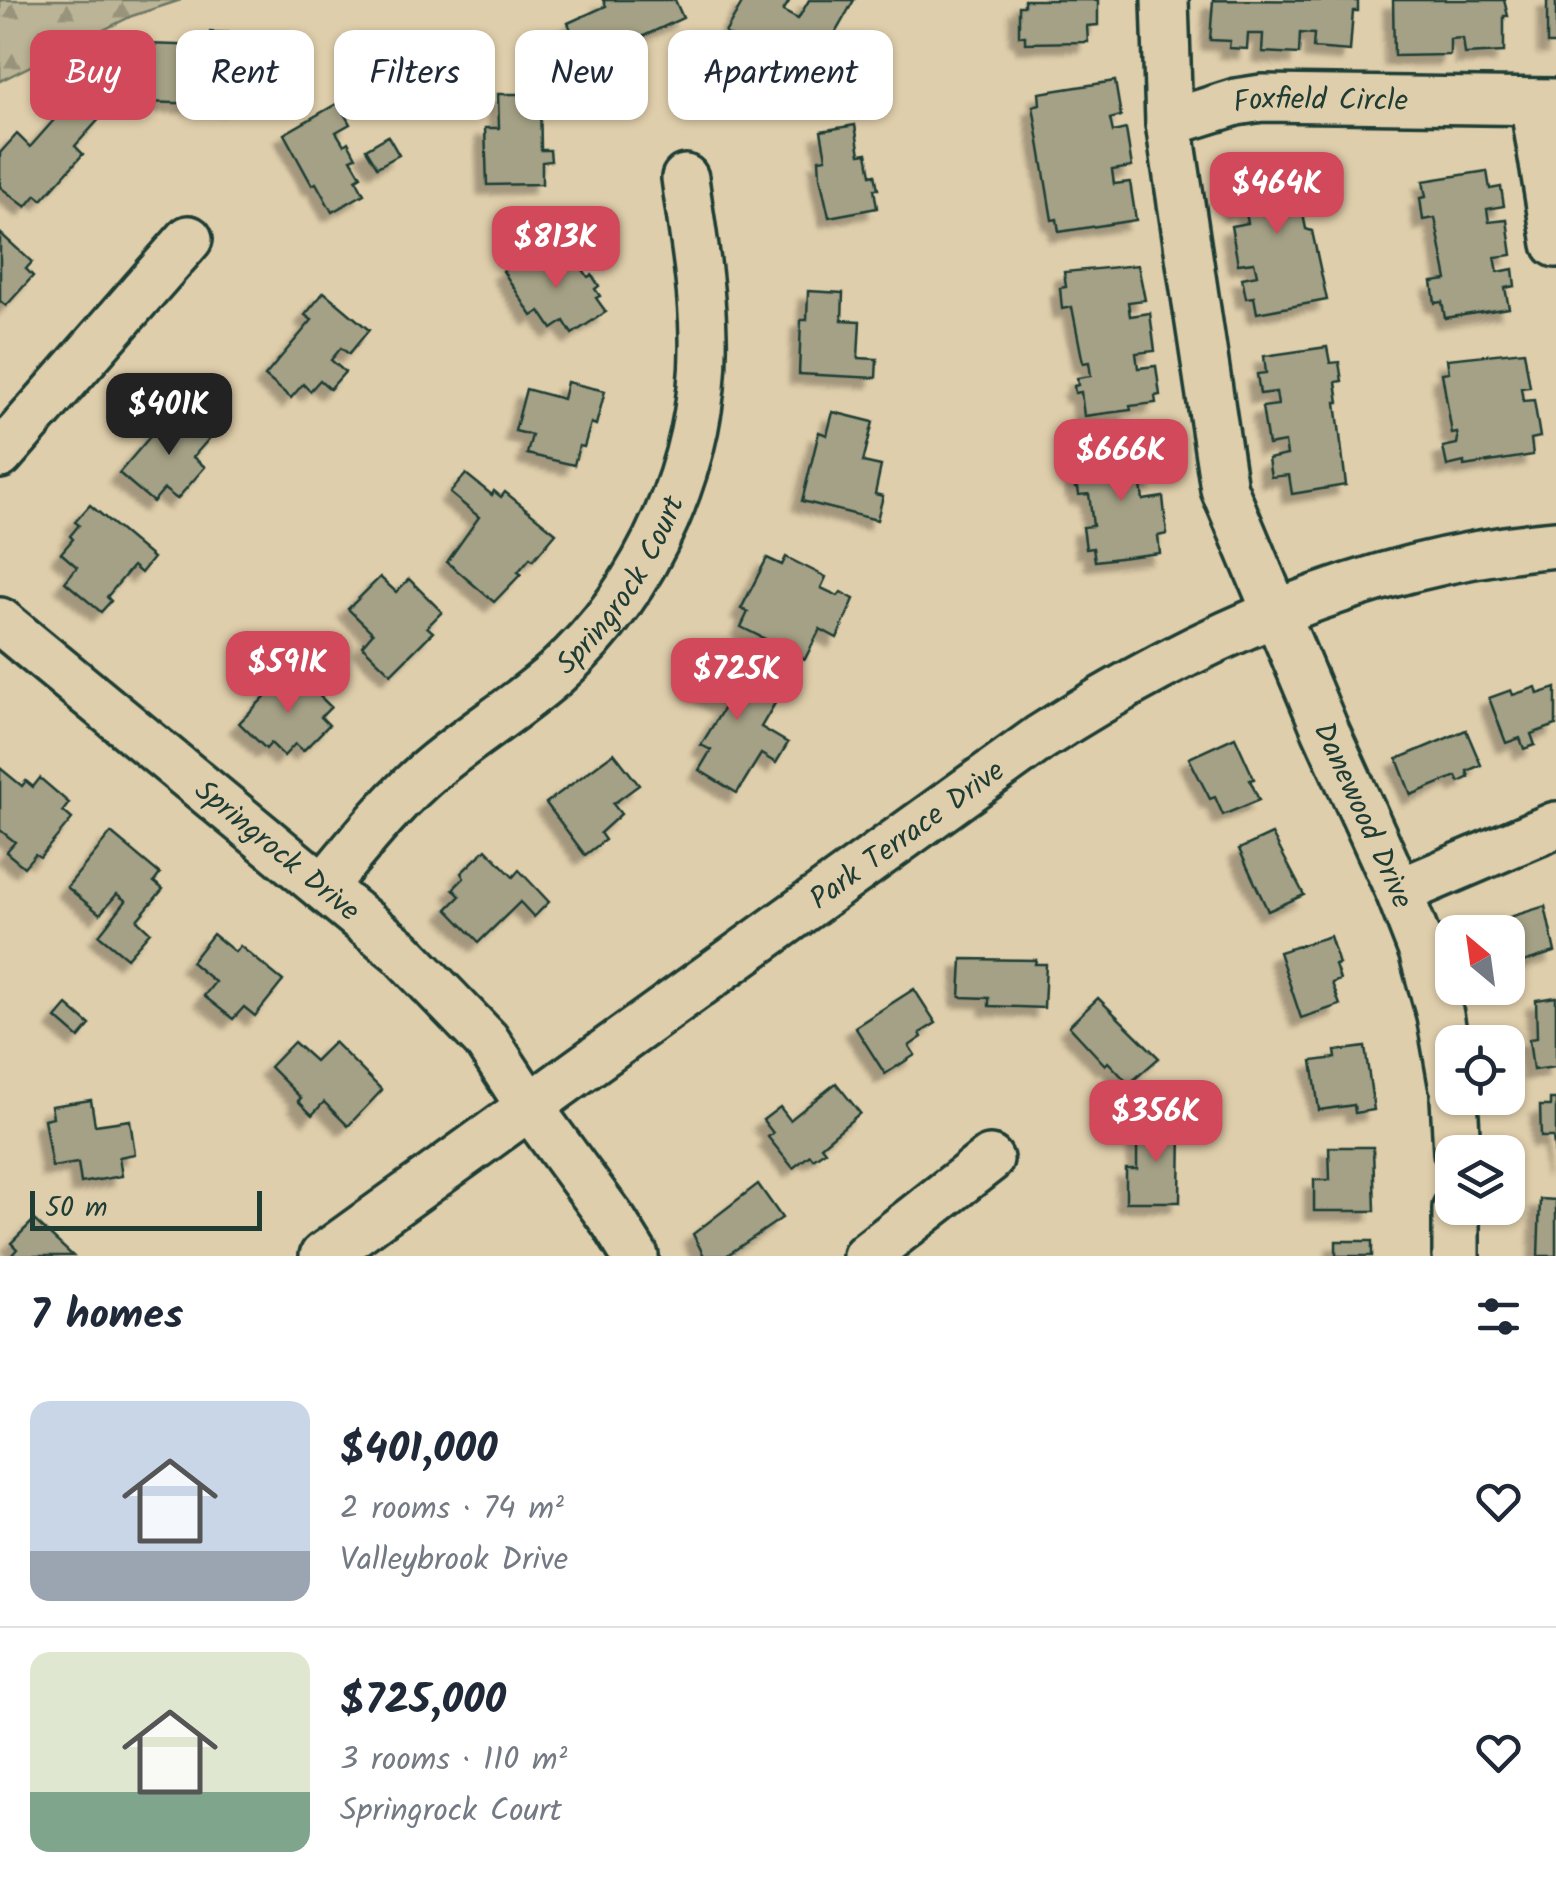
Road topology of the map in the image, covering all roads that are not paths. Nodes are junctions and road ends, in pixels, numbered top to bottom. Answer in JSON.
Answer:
{"nodes":[{"id":1,"x":1166,"y":0,"type":"edge"},
{"id":2,"x":1545,"y":102,"type":"edge"},
{"id":3,"x":1168,"y":123,"type":"junction"},
{"id":4,"x":685,"y":178,"type":"dead end"},
{"id":5,"x":189,"y":238,"type":"dead end"},
{"id":6,"x":1556,"y":244,"type":"edge"},
{"id":7,"x":0,"y":455,"type":"edge"},
{"id":8,"x":1556,"y":544,"type":"edge"},
{"id":9,"x":1276,"y":611,"type":"junction"},
{"id":10,"x":0,"y":620,"type":"edge"},
{"id":11,"x":1556,"y":824,"type":"edge"},
{"id":12,"x":323,"y":887,"type":"junction"},
{"id":13,"x":1399,"y":892,"type":"junction"},
{"id":14,"x":1442,"y":1025,"type":"edge"},
{"id":15,"x":529,"y":1106,"type":"junction"},
{"id":16,"x":990,"y":1158,"type":"dead end"},
{"id":17,"x":1456,"y":1225,"type":"edge"},
{"id":18,"x":323,"y":1256,"type":"edge"},
{"id":19,"x":634,"y":1256,"type":"edge"},
{"id":20,"x":866,"y":1256,"type":"edge"},
{"id":21,"x":1456,"y":1256,"type":"edge"}],
"edges":[{"from":1,"to":3,"type":"street"},
{"from":2,"to":3,"type":"street","name":"Foxfield Circle"},
{"from":2,"to":6,"type":"street"},
{"from":3,"to":9,"type":"street"},
{"from":4,"to":12,"type":"street","name":"Springrock Court"},
{"from":5,"to":7,"type":"street"},
{"from":8,"to":9,"type":"street","name":"Park Terrace Drive"},
{"from":9,"to":13,"type":"street","name":"Danewood Drive"},
{"from":9,"to":15,"type":"street","name":"Park Terrace Drive"},
{"from":10,"to":12,"type":"street","name":"Springrock Drive"},
{"from":11,"to":13,"type":"street"},
{"from":12,"to":15,"type":"street","name":"Springrock Drive"},
{"from":13,"to":14,"type":"street","name":"Danewood Drive"},
{"from":15,"to":18,"type":"street","name":"Park Terrace Drive"},
{"from":15,"to":19,"type":"street","name":"Springrock Drive"},
{"from":16,"to":20,"type":"street"},
{"from":17,"to":21,"type":"street"}]}
